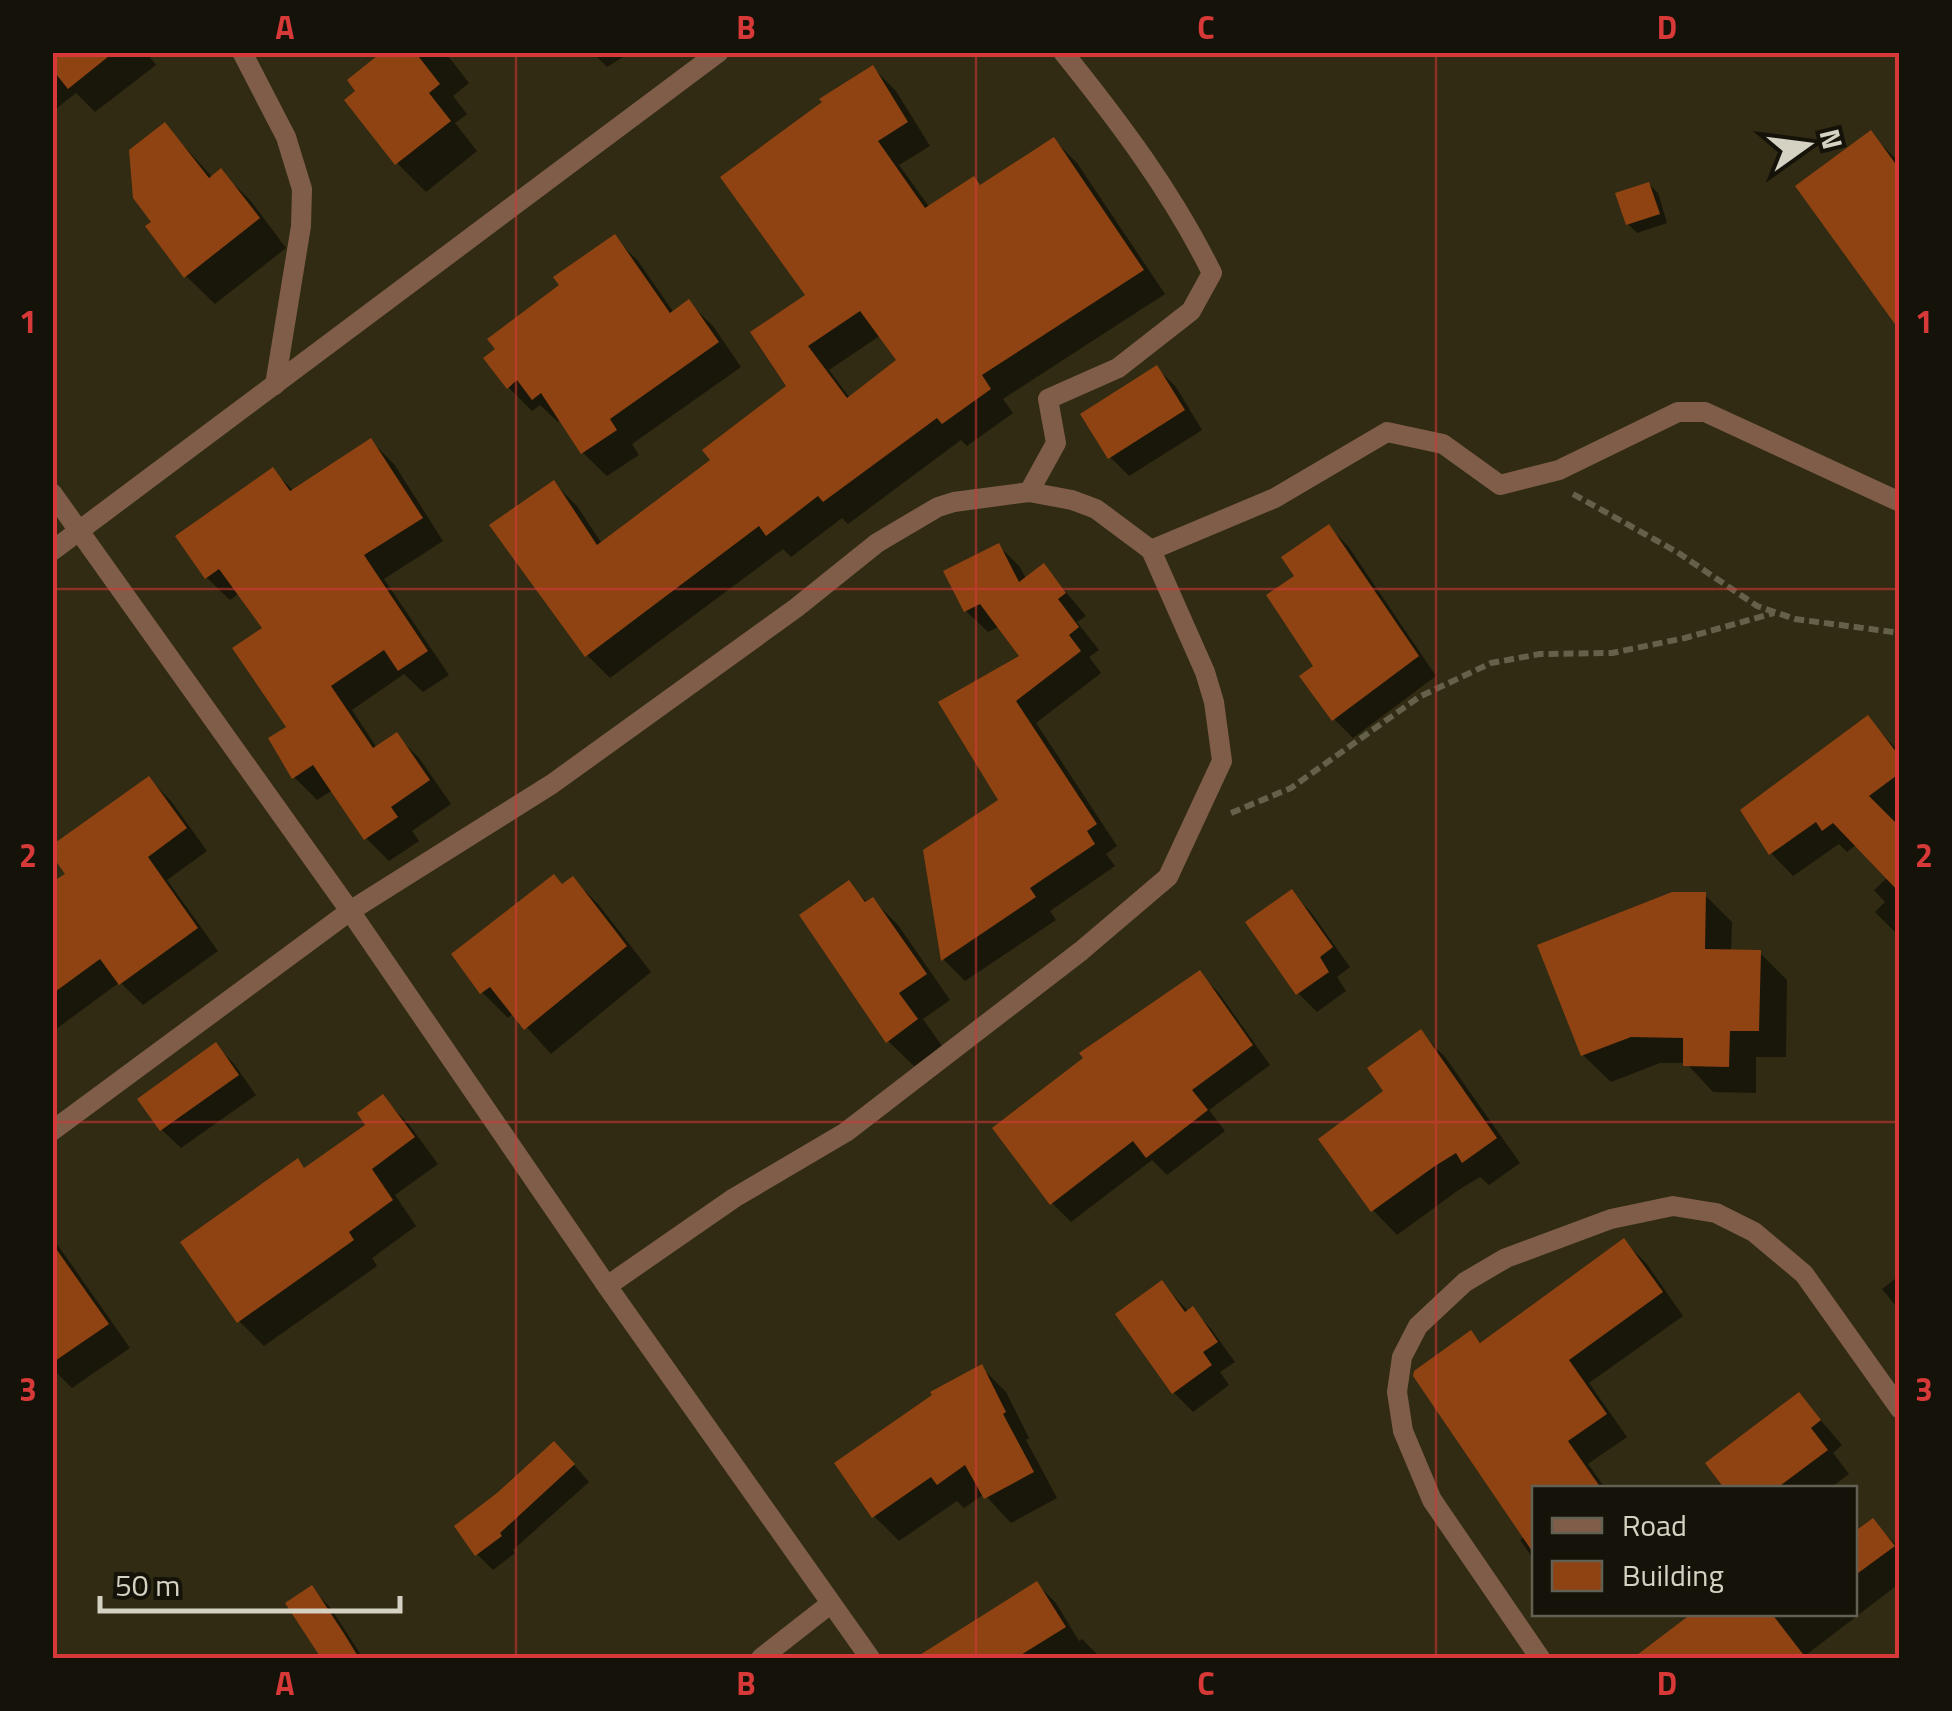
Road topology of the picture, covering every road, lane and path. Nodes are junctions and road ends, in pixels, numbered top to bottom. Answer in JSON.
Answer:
{"nodes":[{"id":1,"x":242,"y":52,"type":"edge"},
{"id":2,"x":719,"y":52,"type":"edge"},
{"id":3,"x":1063,"y":52,"type":"edge"},
{"id":4,"x":275,"y":385,"type":"junction"},
{"id":5,"x":1535,"y":477,"type":"junction"},
{"id":6,"x":1030,"y":492,"type":"junction"},
{"id":7,"x":52,"y":493,"type":"edge"},
{"id":8,"x":1900,"y":502,"type":"edge"},
{"id":9,"x":81,"y":530,"type":"junction"},
{"id":10,"x":1151,"y":550,"type":"junction"},
{"id":11,"x":52,"y":552,"type":"edge"},
{"id":12,"x":1774,"y":612,"type":"junction"},
{"id":13,"x":1900,"y":633,"type":"edge"},
{"id":14,"x":1193,"y":829,"type":"junction"},
{"id":15,"x":350,"y":911,"type":"junction"},
{"id":16,"x":52,"y":1131,"type":"edge"},
{"id":17,"x":607,"y":1286,"type":"junction"},
{"id":18,"x":1900,"y":1409,"type":"edge"},
{"id":19,"x":830,"y":1604,"type":"junction"},
{"id":20,"x":762,"y":1658,"type":"edge"},
{"id":21,"x":870,"y":1658,"type":"edge"},
{"id":22,"x":1540,"y":1658,"type":"edge"}],
"edges":[{"from":1,"to":4,"type":"street"},
{"from":2,"to":4,"type":"street"},
{"from":3,"to":6,"type":"street"},
{"from":4,"to":9,"type":"street"},
{"from":5,"to":8,"type":"street"},
{"from":5,"to":10,"type":"street"},
{"from":5,"to":12,"type":"path"},
{"from":6,"to":10,"type":"street"},
{"from":6,"to":15,"type":"street"},
{"from":7,"to":9,"type":"street"},
{"from":9,"to":11,"type":"street"},
{"from":9,"to":15,"type":"street"},
{"from":10,"to":14,"type":"street"},
{"from":12,"to":13,"type":"path"},
{"from":12,"to":14,"type":"path"},
{"from":14,"to":17,"type":"street"},
{"from":15,"to":16,"type":"street"},
{"from":15,"to":17,"type":"street"},
{"from":17,"to":19,"type":"street"},
{"from":18,"to":22,"type":"street"},
{"from":19,"to":20,"type":"street"},
{"from":19,"to":21,"type":"street"}]}
